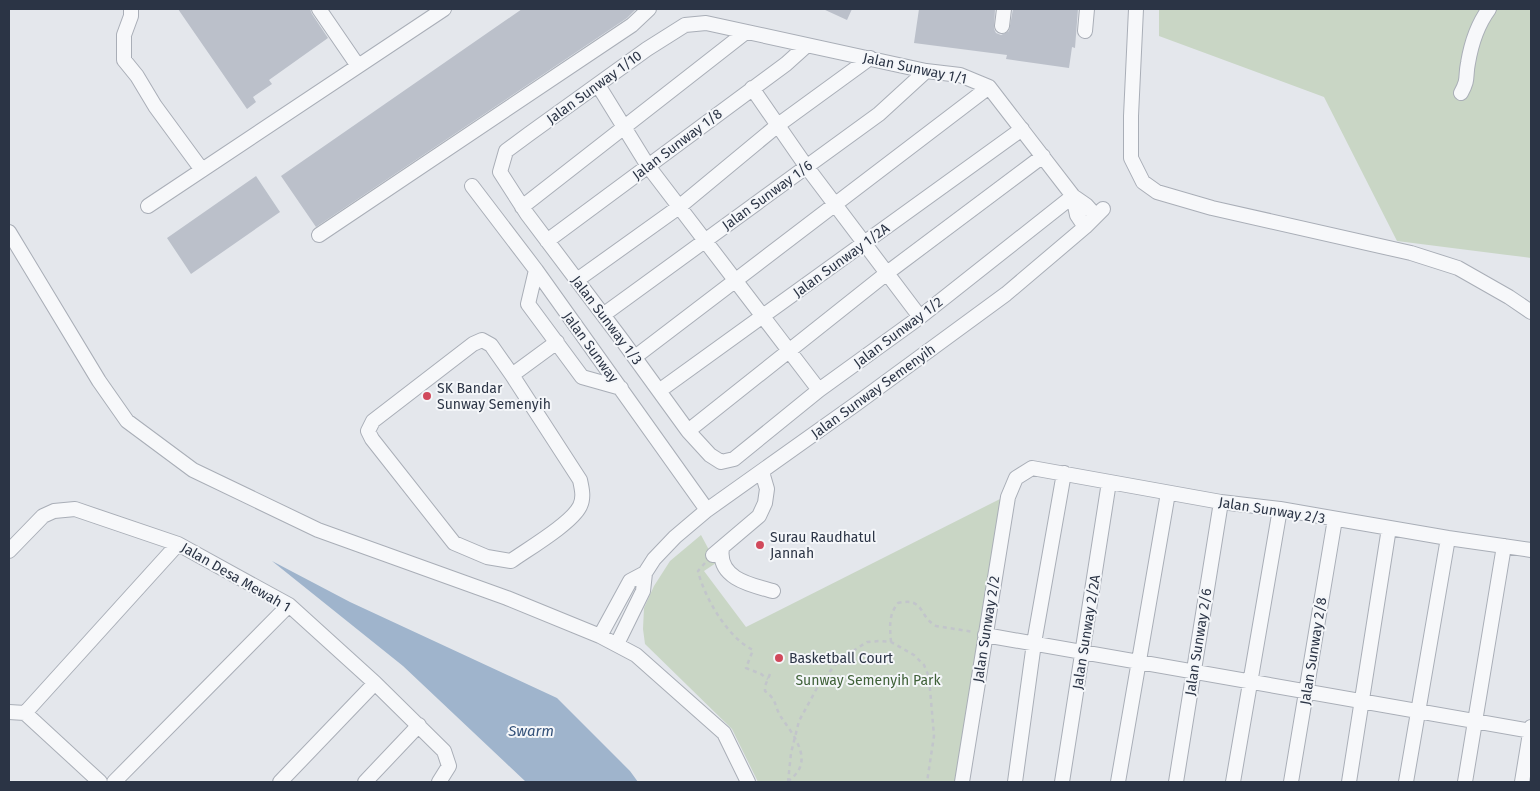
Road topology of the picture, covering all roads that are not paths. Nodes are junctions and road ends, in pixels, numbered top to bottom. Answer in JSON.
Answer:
{"nodes":[{"id":1,"x":131,"y":9,"type":"edge"},
{"id":2,"x":319,"y":9,"type":"edge"},
{"id":3,"x":444,"y":9,"type":"edge"},
{"id":4,"x":649,"y":9,"type":"edge"},
{"id":5,"x":1004,"y":9,"type":"edge"},
{"id":6,"x":1087,"y":9,"type":"edge"},
{"id":7,"x":1136,"y":9,"type":"edge"},
{"id":8,"x":1489,"y":9,"type":"edge"},
{"id":9,"x":706,"y":23,"type":"joint"},
{"id":10,"x":1002,"y":26,"type":"dead end"},
{"id":11,"x":1085,"y":31,"type":"dead end"},
{"id":12,"x":746,"y":32,"type":"junction"},
{"id":13,"x":806,"y":46,"type":"junction"},
{"id":14,"x":870,"y":58,"type":"junction"},
{"id":15,"x":358,"y":66,"type":"junction"},
{"id":16,"x":926,"y":71,"type":"junction"},
{"id":17,"x":598,"y":85,"type":"junction"},
{"id":18,"x":989,"y":87,"type":"junction"},
{"id":19,"x":752,"y":88,"type":"junction"},
{"id":20,"x":1461,"y":93,"type":"dead end"},
{"id":21,"x":778,"y":125,"type":"junction"},
{"id":22,"x":625,"y":127,"type":"junction"},
{"id":23,"x":1022,"y":129,"type":"junction"},
{"id":24,"x":1043,"y":156,"type":"junction"},
{"id":25,"x":648,"y":166,"type":"junction"},
{"id":26,"x":806,"y":166,"type":"junction"},
{"id":27,"x":202,"y":170,"type":"junction"},
{"id":28,"x":500,"y":172,"type":"joint"},
{"id":29,"x":472,"y":186,"type":"dead end"},
{"id":30,"x":1073,"y":196,"type":"junction"},
{"id":31,"x":835,"y":204,"type":"junction"},
{"id":32,"x":148,"y":206,"type":"dead end"},
{"id":33,"x":679,"y":206,"type":"junction"},
{"id":34,"x":522,"y":207,"type":"junction"},
{"id":35,"x":1100,"y":212,"type":"joint"},
{"id":36,"x":1085,"y":227,"type":"junction"},
{"id":37,"x":9,"y":232,"type":"edge"},
{"id":38,"x":318,"y":235,"type":"dead end"},
{"id":39,"x":705,"y":240,"type":"junction"},
{"id":40,"x":547,"y":241,"type":"junction"},
{"id":41,"x":864,"y":243,"type":"junction"},
{"id":42,"x":536,"y":270,"type":"junction"},
{"id":43,"x":887,"y":274,"type":"junction"},
{"id":44,"x":577,"y":280,"type":"junction"},
{"id":45,"x":735,"y":280,"type":"junction"},
{"id":46,"x":1531,"y":312,"type":"edge"},
{"id":47,"x":603,"y":315,"type":"junction"},
{"id":48,"x":762,"y":316,"type":"junction"},
{"id":49,"x":920,"y":317,"type":"junction"},
{"id":50,"x":557,"y":342,"type":"junction"},
{"id":51,"x":789,"y":351,"type":"junction"},
{"id":52,"x":635,"y":357,"type":"junction"},
{"id":53,"x":512,"y":375,"type":"junction"},
{"id":54,"x":620,"y":388,"type":"junction"},
{"id":55,"x":659,"y":390,"type":"junction"},
{"id":56,"x":819,"y":390,"type":"junction"},
{"id":57,"x":688,"y":431,"type":"junction"},
{"id":58,"x":721,"y":462,"type":"joint"},
{"id":59,"x":762,"y":472,"type":"junction"},
{"id":60,"x":1064,"y":473,"type":"junction"},
{"id":61,"x":1016,"y":478,"type":"joint"},
{"id":62,"x":1109,"y":482,"type":"junction"},
{"id":63,"x":1168,"y":493,"type":"junction"},
{"id":64,"x":1221,"y":502,"type":"junction"},
{"id":65,"x":1280,"y":509,"type":"junction"},
{"id":66,"x":707,"y":510,"type":"junction"},
{"id":67,"x":1335,"y":519,"type":"junction"},
{"id":68,"x":1389,"y":528,"type":"junction"},
{"id":69,"x":1448,"y":538,"type":"junction"},
{"id":70,"x":178,"y":544,"type":"junction"},
{"id":71,"x":1504,"y":546,"type":"junction"},
{"id":72,"x":1531,"y":550,"type":"edge"},
{"id":73,"x":9,"y":551,"type":"edge"},
{"id":74,"x":645,"y":573,"type":"junction"},
{"id":75,"x":773,"y":591,"type":"dead end"},
{"id":76,"x":289,"y":605,"type":"junction"},
{"id":77,"x":981,"y":634,"type":"junction"},
{"id":78,"x":600,"y":636,"type":"junction"},
{"id":79,"x":1034,"y":643,"type":"junction"},
{"id":80,"x":618,"y":644,"type":"junction"},
{"id":81,"x":1084,"y":652,"type":"junction"},
{"id":82,"x":1139,"y":662,"type":"junction"},
{"id":83,"x":1194,"y":671,"type":"junction"},
{"id":84,"x":1251,"y":681,"type":"junction"},
{"id":85,"x":375,"y":683,"type":"junction"},
{"id":86,"x":1306,"y":691,"type":"junction"},
{"id":87,"x":1362,"y":701,"type":"junction"},
{"id":88,"x":1417,"y":711,"type":"junction"},
{"id":89,"x":9,"y":712,"type":"edge"},
{"id":90,"x":25,"y":713,"type":"junction"},
{"id":91,"x":1475,"y":721,"type":"junction"},
{"id":92,"x":419,"y":725,"type":"junction"},
{"id":93,"x":1531,"y":730,"type":"edge"},
{"id":94,"x":100,"y":782,"type":"edge"},
{"id":95,"x":114,"y":782,"type":"edge"},
{"id":96,"x":280,"y":782,"type":"edge"},
{"id":97,"x":364,"y":782,"type":"edge"},
{"id":98,"x":439,"y":782,"type":"edge"},
{"id":99,"x":748,"y":782,"type":"edge"},
{"id":100,"x":962,"y":782,"type":"edge"},
{"id":101,"x":1015,"y":782,"type":"edge"},
{"id":102,"x":1062,"y":782,"type":"edge"},
{"id":103,"x":1118,"y":782,"type":"edge"},
{"id":104,"x":1176,"y":782,"type":"edge"},
{"id":105,"x":1233,"y":782,"type":"edge"},
{"id":106,"x":1291,"y":782,"type":"edge"},
{"id":107,"x":1348,"y":782,"type":"edge"},
{"id":108,"x":1406,"y":782,"type":"edge"},
{"id":109,"x":1465,"y":782,"type":"edge"},
{"id":110,"x":1522,"y":782,"type":"edge"}],
"edges":[{"from":1,"to":27,"type":"street"},
{"from":2,"to":15,"type":"street"},
{"from":3,"to":15,"type":"street"},
{"from":4,"to":38,"type":"street"},
{"from":5,"to":10,"type":"street"},
{"from":6,"to":11,"type":"street"},
{"from":7,"to":46,"type":"street"},
{"from":8,"to":20,"type":"street"},
{"from":9,"to":12,"type":"street","name":"Jalan Sunway 1/1"},
{"from":9,"to":17,"type":"street","name":"Jalan Sunway 1/10"},
{"from":12,"to":13,"type":"street","name":"Jalan Sunway 1/1"},
{"from":12,"to":22,"type":"street"},
{"from":13,"to":14,"type":"street","name":"Jalan Sunway 1/1"},
{"from":13,"to":19,"type":"street","name":"Jalan Sunway 1/8"},
{"from":14,"to":16,"type":"street","name":"Jalan Sunway 1/1"},
{"from":14,"to":21,"type":"street"},
{"from":15,"to":27,"type":"street"},
{"from":16,"to":18,"type":"street","name":"Jalan Sunway 1/1"},
{"from":16,"to":26,"type":"street","name":"Jalan Sunway 1/6"},
{"from":17,"to":22,"type":"street"},
{"from":17,"to":28,"type":"street","name":"Jalan Sunway 1/10"},
{"from":18,"to":23,"type":"street","name":"Jalan Sunway 1/1"},
{"from":18,"to":31,"type":"street"},
{"from":19,"to":21,"type":"street"},
{"from":19,"to":25,"type":"street","name":"Jalan Sunway 1/8"},
{"from":21,"to":26,"type":"street"},
{"from":21,"to":33,"type":"street"},
{"from":22,"to":25,"type":"street"},
{"from":22,"to":34,"type":"street"},
{"from":23,"to":24,"type":"street","name":"Jalan Sunway 1/1"},
{"from":23,"to":41,"type":"street","name":"Jalan Sunway 1/2A"},
{"from":24,"to":30,"type":"street","name":"Jalan Sunway 1/1"},
{"from":24,"to":43,"type":"street"},
{"from":25,"to":33,"type":"street"},
{"from":25,"to":40,"type":"street","name":"Jalan Sunway 1/8"},
{"from":26,"to":31,"type":"street"},
{"from":26,"to":39,"type":"street","name":"Jalan Sunway 1/6"},
{"from":27,"to":32,"type":"street"},
{"from":28,"to":34,"type":"street","name":"Jalan Sunway 1/3"},
{"from":29,"to":42,"type":"street","name":"Jalan Sunway"},
{"from":30,"to":35,"type":"street","name":"Jalan Sunway 1/1"},
{"from":30,"to":36,"type":"street"},
{"from":30,"to":49,"type":"street","name":"Jalan Sunway 1/2"},
{"from":31,"to":41,"type":"street"},
{"from":31,"to":45,"type":"street"},
{"from":33,"to":39,"type":"street"},
{"from":33,"to":44,"type":"street"},
{"from":34,"to":40,"type":"street","name":"Jalan Sunway 1/3"},
{"from":35,"to":36,"type":"street","name":"Jalan Sunway Semenyih"},
{"from":36,"to":59,"type":"street","name":"Jalan Sunway Semenyih"},
{"from":37,"to":78,"type":"street"},
{"from":39,"to":45,"type":"street"},
{"from":39,"to":47,"type":"street","name":"Jalan Sunway 1/6"},
{"from":40,"to":44,"type":"street","name":"Jalan Sunway 1/3"},
{"from":41,"to":43,"type":"street"},
{"from":41,"to":48,"type":"street","name":"Jalan Sunway 1/2A"},
{"from":42,"to":50,"type":"street"},
{"from":42,"to":54,"type":"street","name":"Jalan Sunway"},
{"from":43,"to":49,"type":"street"},
{"from":43,"to":51,"type":"street"},
{"from":44,"to":47,"type":"street","name":"Jalan Sunway 1/3"},
{"from":45,"to":48,"type":"street"},
{"from":45,"to":52,"type":"street"},
{"from":47,"to":52,"type":"street","name":"Jalan Sunway 1/3"},
{"from":48,"to":51,"type":"street"},
{"from":48,"to":55,"type":"street","name":"Jalan Sunway 1/2A"},
{"from":49,"to":56,"type":"street","name":"Jalan Sunway 1/2"},
{"from":50,"to":53,"type":"street"},
{"from":50,"to":54,"type":"street"},
{"from":51,"to":56,"type":"street"},
{"from":51,"to":57,"type":"street"},
{"from":52,"to":55,"type":"street","name":"Jalan Sunway 1/3"},
{"from":53,"to":53,"type":"street"},
{"from":54,"to":66,"type":"street","name":"Jalan Sunway"},
{"from":55,"to":57,"type":"street","name":"Jalan Sunway 1/3"},
{"from":56,"to":58,"type":"street","name":"Jalan Sunway 1/2"},
{"from":57,"to":58,"type":"street","name":"Jalan Sunway 1/3"},
{"from":59,"to":66,"type":"street","name":"Jalan Sunway Semenyih"},
{"from":59,"to":75,"type":"street"},
{"from":60,"to":61,"type":"street","name":"Jalan Sunway 2/3"},
{"from":60,"to":62,"type":"street","name":"Jalan Sunway 2/3"},
{"from":60,"to":79,"type":"street"},
{"from":61,"to":77,"type":"street","name":"Jalan Sunway 2/2"},
{"from":62,"to":63,"type":"street","name":"Jalan Sunway 2/3"},
{"from":62,"to":81,"type":"street","name":"Jalan Sunway 2/2A"},
{"from":63,"to":64,"type":"street","name":"Jalan Sunway 2/3"},
{"from":63,"to":82,"type":"street"},
{"from":64,"to":65,"type":"street","name":"Jalan Sunway 2/3"},
{"from":64,"to":83,"type":"street","name":"Jalan Sunway 2/6"},
{"from":65,"to":67,"type":"street","name":"Jalan Sunway 2/3"},
{"from":65,"to":84,"type":"street"},
{"from":66,"to":74,"type":"street","name":"Jalan Sunway Semenyih"},
{"from":67,"to":68,"type":"street","name":"Jalan Sunway 2/3"},
{"from":67,"to":86,"type":"street","name":"Jalan Sunway 2/8"},
{"from":68,"to":69,"type":"street","name":"Jalan Sunway 2/3"},
{"from":68,"to":87,"type":"street"},
{"from":69,"to":71,"type":"street","name":"Jalan Sunway 2/3"},
{"from":69,"to":88,"type":"street"},
{"from":70,"to":73,"type":"street","name":"Jalan Desa Mewah 1"},
{"from":70,"to":76,"type":"street","name":"Jalan Desa Mewah 1"},
{"from":70,"to":90,"type":"street"},
{"from":71,"to":72,"type":"street","name":"Jalan Sunway 2/3"},
{"from":71,"to":91,"type":"street"},
{"from":74,"to":78,"type":"street","name":"Jalan Sunway Semenyih"},
{"from":74,"to":80,"type":"street","name":"Jalan Sunway Semenyih"},
{"from":76,"to":85,"type":"street","name":"Jalan Desa Mewah 1"},
{"from":76,"to":95,"type":"street"},
{"from":77,"to":79,"type":"street"},
{"from":77,"to":100,"type":"street","name":"Jalan Sunway 2/2"},
{"from":78,"to":80,"type":"street"},
{"from":79,"to":81,"type":"street"},
{"from":79,"to":101,"type":"street"},
{"from":80,"to":99,"type":"street"},
{"from":81,"to":82,"type":"street"},
{"from":81,"to":102,"type":"street","name":"Jalan Sunway 2/2A"},
{"from":82,"to":83,"type":"street"},
{"from":82,"to":103,"type":"street"},
{"from":83,"to":84,"type":"street"},
{"from":83,"to":104,"type":"street","name":"Jalan Sunway 2/6"},
{"from":84,"to":86,"type":"street"},
{"from":84,"to":105,"type":"street"},
{"from":85,"to":92,"type":"street","name":"Jalan Desa Mewah 1"},
{"from":85,"to":96,"type":"street"},
{"from":86,"to":87,"type":"street"},
{"from":86,"to":106,"type":"street","name":"Jalan Sunway 2/8"},
{"from":87,"to":88,"type":"street"},
{"from":87,"to":107,"type":"street"},
{"from":88,"to":91,"type":"street"},
{"from":88,"to":108,"type":"street"},
{"from":89,"to":90,"type":"street"},
{"from":90,"to":94,"type":"street"},
{"from":91,"to":93,"type":"street"},
{"from":91,"to":109,"type":"street"},
{"from":92,"to":97,"type":"street"},
{"from":92,"to":98,"type":"street","name":"Jalan Desa Mewah 1"},
{"from":93,"to":110,"type":"street"}]}
